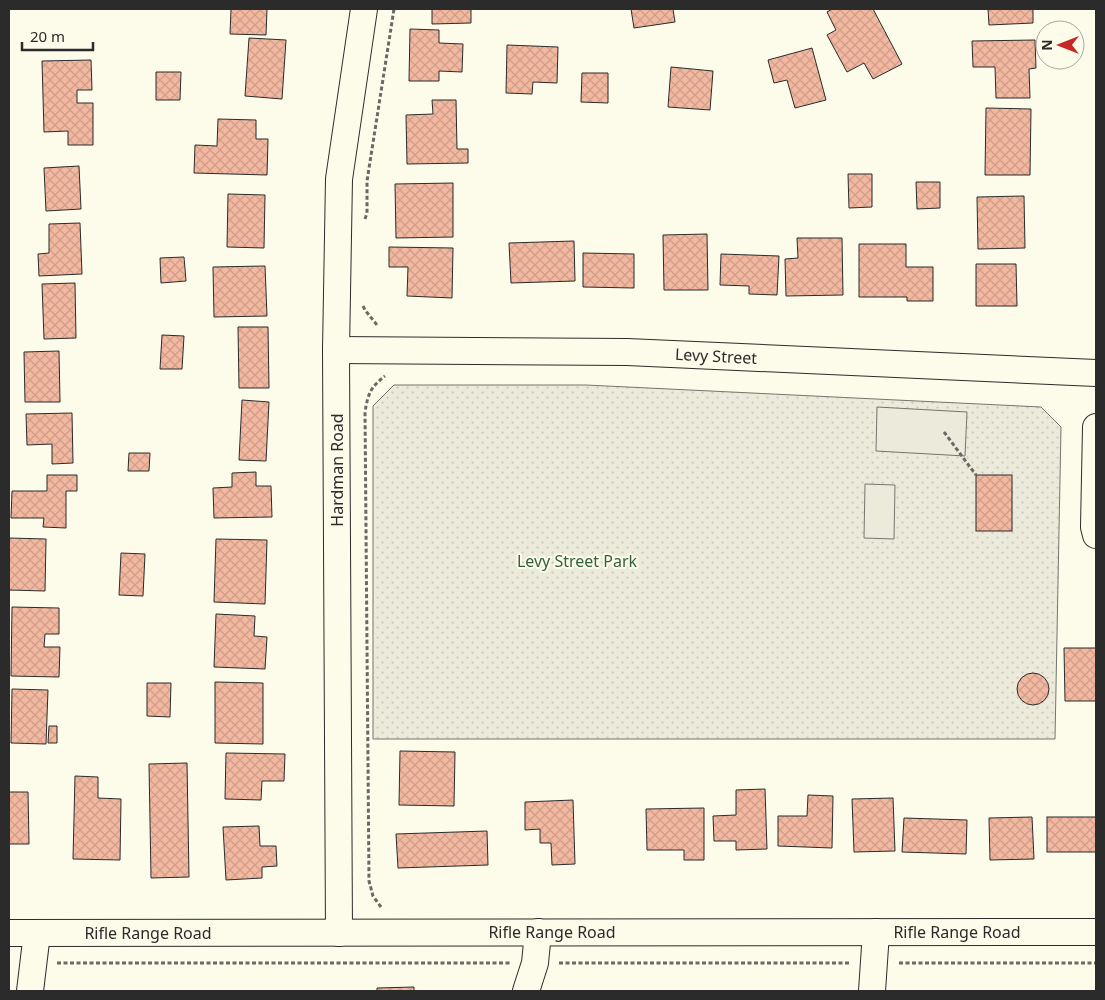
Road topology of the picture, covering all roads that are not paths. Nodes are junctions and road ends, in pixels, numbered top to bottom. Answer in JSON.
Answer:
{"nodes":[{"id":1,"x":364,"y":9,"type":"edge"},
{"id":2,"x":336,"y":350,"type":"junction"},
{"id":3,"x":1096,"y":373,"type":"edge"},
{"id":4,"x":1096,"y":427,"type":"edge"},
{"id":5,"x":1096,"y":535,"type":"edge"},
{"id":6,"x":538,"y":932,"type":"junction"},
{"id":7,"x":876,"y":932,"type":"junction"},
{"id":8,"x":1096,"y":932,"type":"edge"},
{"id":9,"x":9,"y":933,"type":"edge"},
{"id":10,"x":37,"y":933,"type":"junction"},
{"id":11,"x":339,"y":933,"type":"junction"},
{"id":12,"x":30,"y":991,"type":"edge"},
{"id":13,"x":526,"y":991,"type":"edge"},
{"id":14,"x":872,"y":991,"type":"edge"}],
"edges":[{"from":1,"to":2,"type":"street","name":"Hardman Road"},
{"from":2,"to":3,"type":"street","name":"Levy Street"},
{"from":2,"to":11,"type":"street","name":"Hardman Road"},
{"from":4,"to":5,"type":"street"},
{"from":6,"to":7,"type":"street","name":"Rifle Range Road"},
{"from":6,"to":11,"type":"street","name":"Rifle Range Road"},
{"from":6,"to":13,"type":"street"},
{"from":7,"to":8,"type":"street","name":"Rifle Range Road"},
{"from":7,"to":14,"type":"street"},
{"from":9,"to":10,"type":"street","name":"Rifle Range Road"},
{"from":10,"to":11,"type":"street","name":"Rifle Range Road"},
{"from":10,"to":12,"type":"street"}]}
